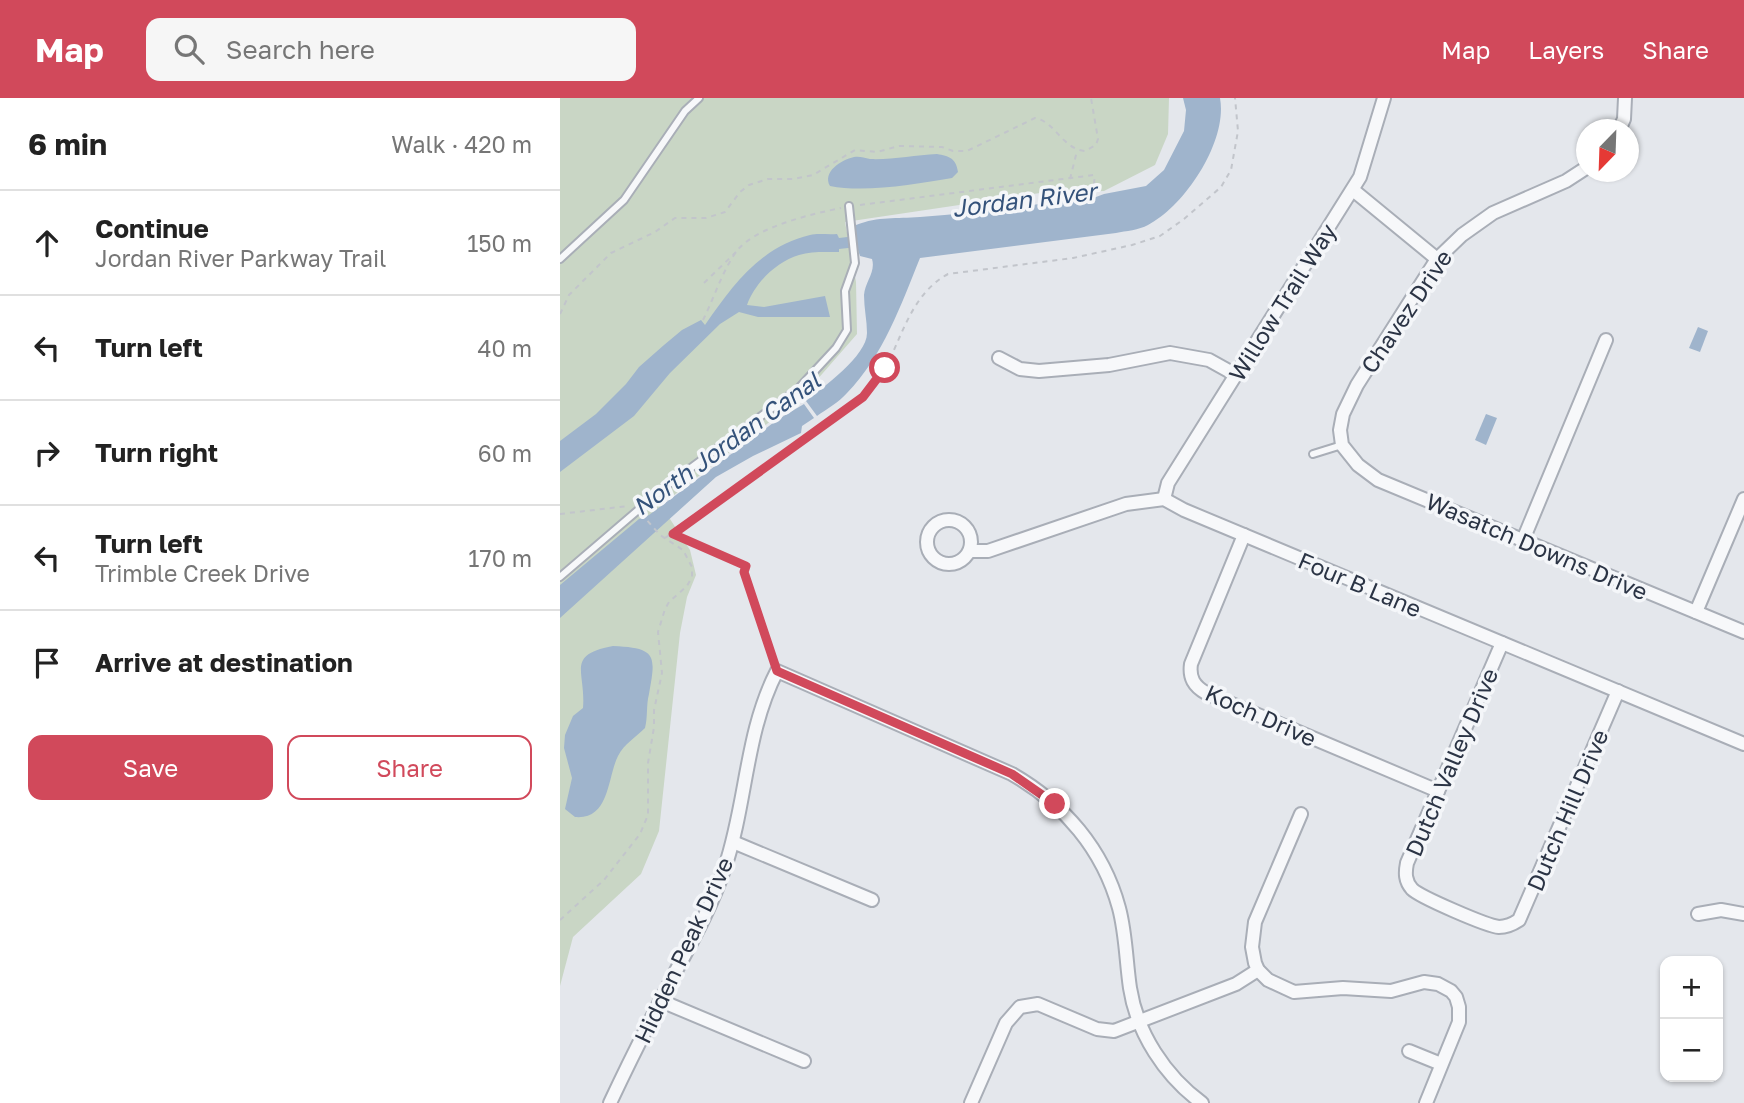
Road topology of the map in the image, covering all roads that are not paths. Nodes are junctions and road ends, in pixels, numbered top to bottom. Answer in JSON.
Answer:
{"nodes":[{"id":1,"x":699,"y":98,"type":"edge"},
{"id":2,"x":1384,"y":98,"type":"edge"},
{"id":3,"x":1625,"y":98,"type":"edge"},
{"id":4,"x":1624,"y":119,"type":"edge"},
{"id":5,"x":1576,"y":175,"type":"edge"},
{"id":6,"x":1353,"y":190,"type":"junction"},
{"id":7,"x":849,"y":206,"type":"road end"},
{"id":8,"x":560,"y":259,"type":"edge"},
{"id":9,"x":1437,"y":259,"type":"junction"},
{"id":10,"x":1606,"y":340,"type":"dead end"},
{"id":11,"x":999,"y":358,"type":"dead end"},
{"id":12,"x":1236,"y":375,"type":"junction"},
{"id":13,"x":1342,"y":445,"type":"junction"},
{"id":14,"x":1313,"y":454,"type":"dead end"},
{"id":15,"x":1164,"y":499,"type":"junction"},
{"id":16,"x":1744,"y":499,"type":"edge"},
{"id":17,"x":1244,"y":535,"type":"junction"},
{"id":18,"x":1523,"y":540,"type":"junction"},
{"id":19,"x":970,"y":551,"type":"dead end"},
{"id":20,"x":560,"y":577,"type":"edge"},
{"id":21,"x":1696,"y":612,"type":"junction"},
{"id":22,"x":1744,"y":632,"type":"edge"},
{"id":23,"x":1502,"y":643,"type":"junction"},
{"id":24,"x":1618,"y":691,"type":"junction"},
{"id":25,"x":1744,"y":744,"type":"edge"},
{"id":26,"x":1438,"y":791,"type":"junction"},
{"id":27,"x":1301,"y":814,"type":"dead end"},
{"id":28,"x":733,"y":842,"type":"junction"},
{"id":29,"x":1407,"y":882,"type":"joint"},
{"id":30,"x":872,"y":900,"type":"dead end"},
{"id":31,"x":1698,"y":914,"type":"dead end"},
{"id":32,"x":1744,"y":915,"type":"edge"},
{"id":33,"x":1258,"y":970,"type":"junction"},
{"id":34,"x":661,"y":1001,"type":"junction"},
{"id":35,"x":1140,"y":1023,"type":"junction"},
{"id":36,"x":1409,"y":1051,"type":"dead end"},
{"id":37,"x":804,"y":1061,"type":"dead end"},
{"id":38,"x":1441,"y":1064,"type":"junction"},
{"id":39,"x":610,"y":1103,"type":"edge"},
{"id":40,"x":971,"y":1103,"type":"edge"},
{"id":41,"x":1202,"y":1103,"type":"edge"},
{"id":42,"x":1426,"y":1103,"type":"edge"}],
"edges":[{"from":1,"to":8,"type":"lane"},
{"from":2,"to":6,"type":"street","name":"Willow Trail Way"},
{"from":3,"to":4,"type":"street"},
{"from":5,"to":9,"type":"street","name":"Chavez Drive"},
{"from":6,"to":9,"type":"street"},
{"from":6,"to":12,"type":"street","name":"Willow Trail Way"},
{"from":7,"to":20,"type":"lane"},
{"from":9,"to":13,"type":"street","name":"Chavez Drive"},
{"from":10,"to":18,"type":"street"},
{"from":11,"to":12,"type":"street"},
{"from":12,"to":15,"type":"street","name":"Willow Trail Way"},
{"from":13,"to":14,"type":"lane"},
{"from":13,"to":18,"type":"street","name":"Wasatch Downs Drive"},
{"from":15,"to":17,"type":"street","name":"Four B Lane"},
{"from":15,"to":19,"type":"street"},
{"from":16,"to":21,"type":"street"},
{"from":17,"to":23,"type":"street","name":"Four B Lane"},
{"from":17,"to":26,"type":"street","name":"Koch Drive"},
{"from":18,"to":21,"type":"street","name":"Wasatch Downs Drive"},
{"from":21,"to":22,"type":"street","name":"Wasatch Downs Drive"},
{"from":23,"to":24,"type":"street","name":"Four B Lane"},
{"from":23,"to":26,"type":"street","name":"Dutch Valley Drive"},
{"from":24,"to":25,"type":"street","name":"Four B Lane"},
{"from":24,"to":29,"type":"street","name":"Dutch Hill Drive"},
{"from":26,"to":29,"type":"street","name":"Dutch Valley Drive"},
{"from":27,"to":33,"type":"street"},
{"from":28,"to":30,"type":"street"},
{"from":28,"to":34,"type":"street","name":"Hidden Peak Drive"},
{"from":28,"to":35,"type":"street","name":"Hidden Peak Drive"},
{"from":31,"to":32,"type":"street"},
{"from":33,"to":35,"type":"street"},
{"from":33,"to":38,"type":"street"},
{"from":34,"to":37,"type":"street"},
{"from":34,"to":39,"type":"street","name":"Hidden Peak Drive"},
{"from":35,"to":40,"type":"street"},
{"from":35,"to":41,"type":"street"},
{"from":36,"to":38,"type":"street"},
{"from":38,"to":42,"type":"street"}]}
